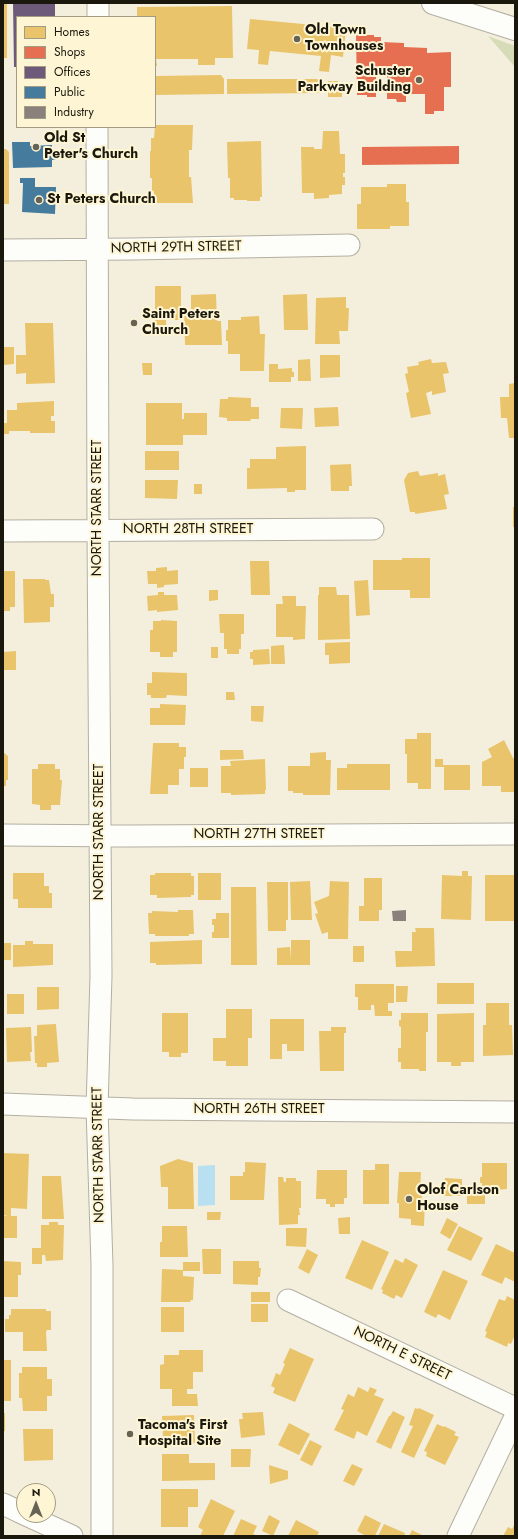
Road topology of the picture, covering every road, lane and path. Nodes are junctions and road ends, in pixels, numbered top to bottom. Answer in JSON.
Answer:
{"nodes":[{"id":1,"x":98,"y":3,"type":"edge"},
{"id":2,"x":433,"y":3,"type":"edge"},
{"id":3,"x":98,"y":16,"type":"edge"},
{"id":4,"x":515,"y":29,"type":"edge"},
{"id":5,"x":97,"y":128,"type":"edge"},
{"id":6,"x":349,"y":245,"type":"dead end"},
{"id":7,"x":97,"y":249,"type":"junction"},
{"id":8,"x":3,"y":250,"type":"edge"},
{"id":9,"x":373,"y":529,"type":"dead end"},
{"id":10,"x":3,"y":531,"type":"edge"},
{"id":11,"x":98,"y":531,"type":"junction"},
{"id":12,"x":515,"y":834,"type":"edge"},
{"id":13,"x":3,"y":835,"type":"edge"},
{"id":14,"x":100,"y":835,"type":"junction"},
{"id":15,"x":3,"y":1104,"type":"edge"},
{"id":16,"x":97,"y":1108,"type":"junction"},
{"id":17,"x":515,"y":1112,"type":"edge"},
{"id":18,"x":288,"y":1300,"type":"dead end"},
{"id":19,"x":515,"y":1408,"type":"edge"},
{"id":20,"x":515,"y":1417,"type":"edge"},
{"id":21,"x":3,"y":1504,"type":"edge"},
{"id":22,"x":16,"y":1510,"type":"edge"},
{"id":23,"x":43,"y":1523,"type":"edge"},
{"id":24,"x":72,"y":1536,"type":"edge"},
{"id":25,"x":102,"y":1536,"type":"edge"},
{"id":26,"x":458,"y":1536,"type":"edge"}],
"edges":[{"from":1,"to":3,"type":"street"},
{"from":2,"to":4,"type":"main road"},
{"from":5,"to":7,"type":"street","name":"NORTH STARR STREET"},
{"from":6,"to":7,"type":"street","name":"NORTH 29TH STREET"},
{"from":7,"to":8,"type":"street","name":"NORTH 29TH STREET"},
{"from":7,"to":11,"type":"street","name":"NORTH STARR STREET"},
{"from":9,"to":11,"type":"street","name":"NORTH 28TH STREET"},
{"from":10,"to":11,"type":"street","name":"NORTH 28TH STREET"},
{"from":11,"to":14,"type":"street","name":"NORTH STARR STREET"},
{"from":12,"to":14,"type":"street","name":"NORTH 27TH STREET"},
{"from":13,"to":14,"type":"street","name":"NORTH 27TH STREET"},
{"from":14,"to":16,"type":"street","name":"NORTH STARR STREET"},
{"from":15,"to":16,"type":"street","name":"NORTH 26TH STREET"},
{"from":16,"to":17,"type":"street","name":"NORTH 26TH STREET"},
{"from":16,"to":25,"type":"street","name":"NORTH STARR STREET"},
{"from":18,"to":19,"type":"street","name":"NORTH E STREET"},
{"from":20,"to":26,"type":"street"},
{"from":21,"to":22,"type":"street"},
{"from":23,"to":24,"type":"street"}]}
